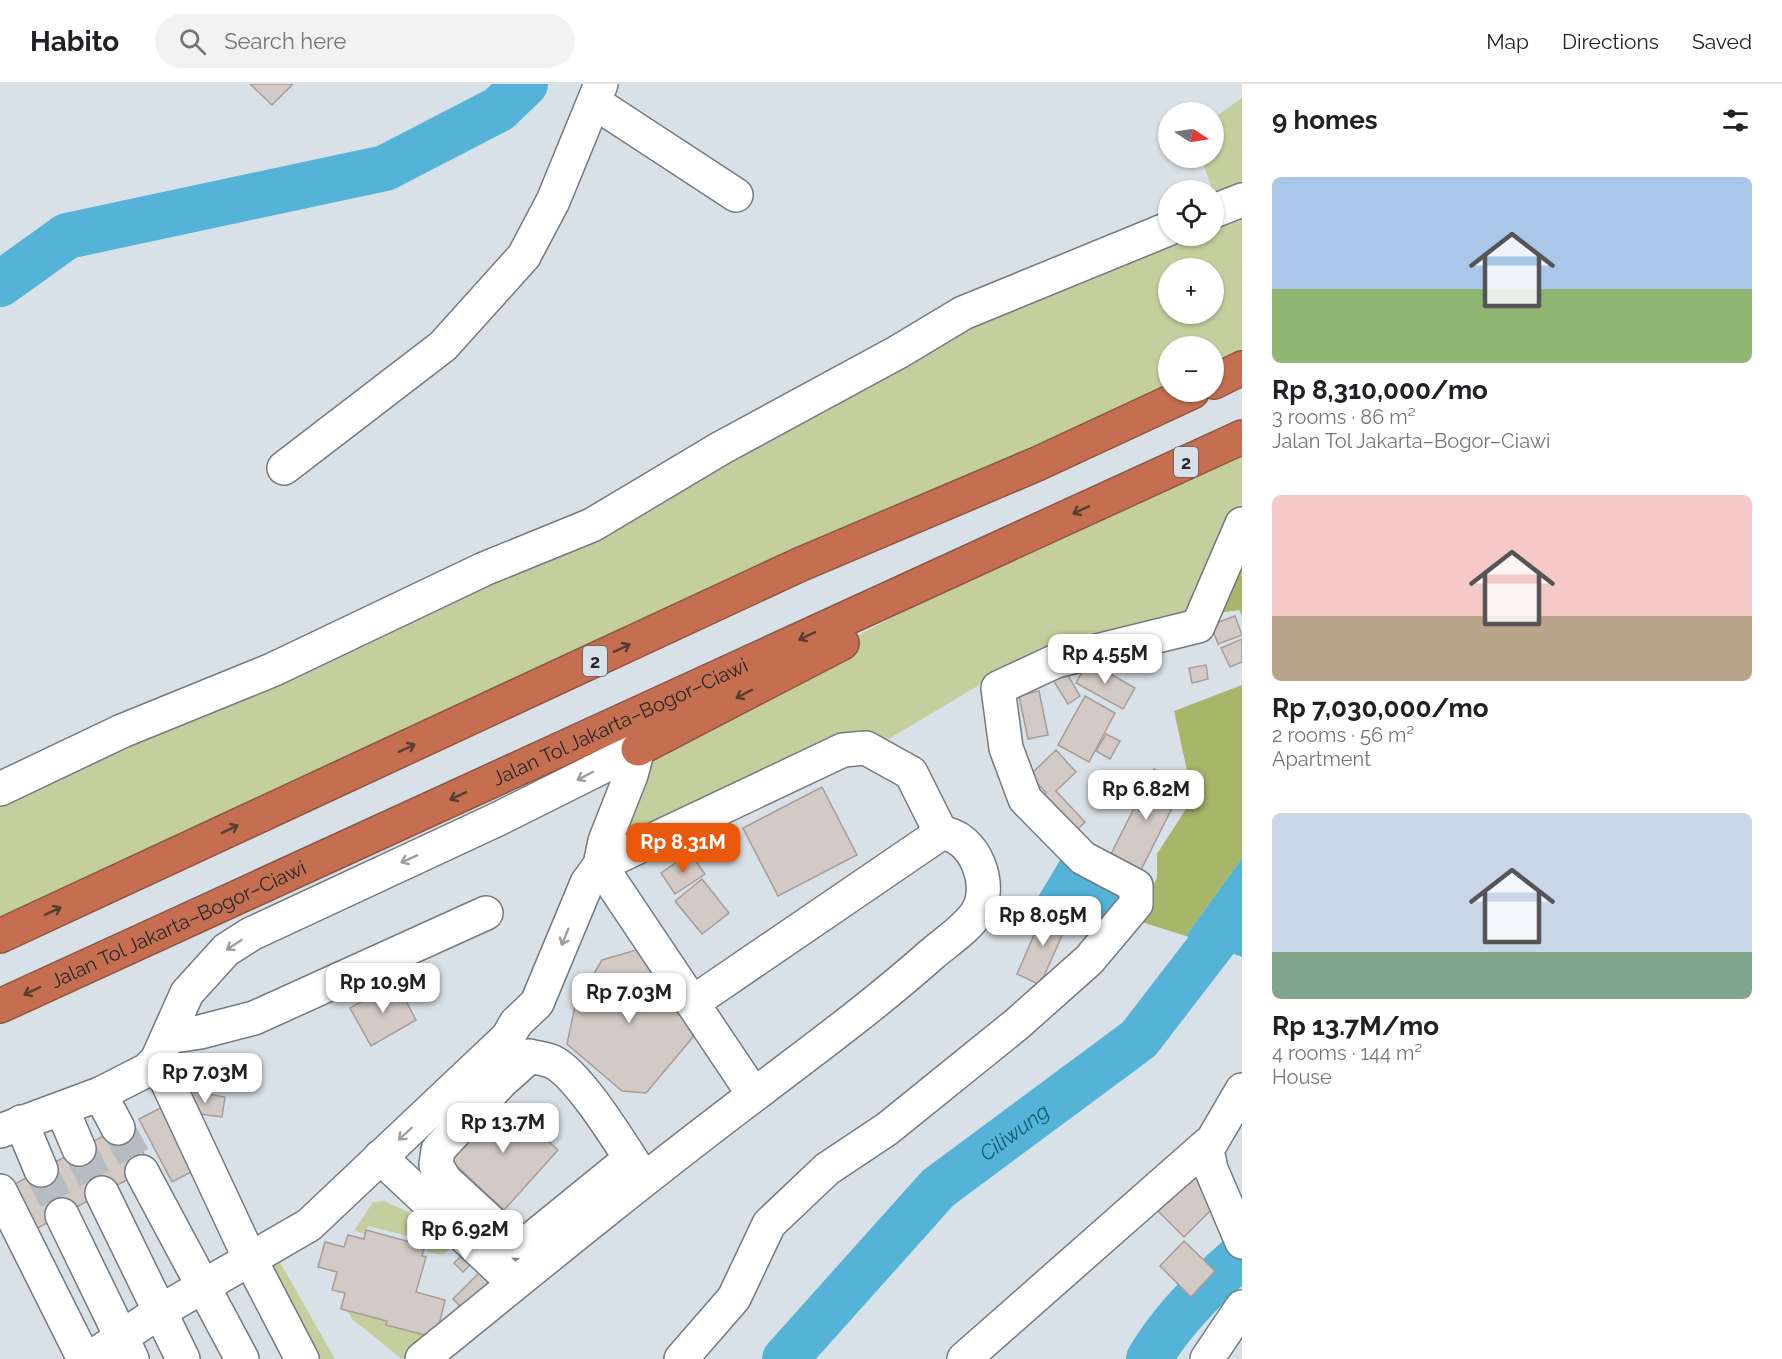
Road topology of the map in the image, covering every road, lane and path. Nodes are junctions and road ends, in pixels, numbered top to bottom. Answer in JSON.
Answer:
{"nodes":[{"id":1,"x":598,"y":93,"type":"edge"},
{"id":2,"x":736,"y":195,"type":"dead end"},
{"id":3,"x":1242,"y":200,"type":"edge"},
{"id":4,"x":1224,"y":207,"type":"edge"},
{"id":5,"x":1158,"y":233,"type":"edge"},
{"id":6,"x":1170,"y":402,"type":"edge"},
{"id":7,"x":1242,"y":437,"type":"edge"},
{"id":8,"x":284,"y":468,"type":"dead end"},
{"id":9,"x":1242,"y":524,"type":"edge"},
{"id":10,"x":1032,"y":533,"type":"junction"},
{"id":11,"x":638,"y":749,"type":"junction"},
{"id":12,"x":0,"y":789,"type":"edge"},
{"id":13,"x":941,"y":833,"type":"junction"},
{"id":14,"x":600,"y":865,"type":"junction"},
{"id":15,"x":486,"y":913,"type":"dead end"},
{"id":16,"x":0,"y":936,"type":"edge"},
{"id":17,"x":692,"y":1003,"type":"junction"},
{"id":18,"x":0,"y":1006,"type":"edge"},
{"id":19,"x":162,"y":1048,"type":"junction"},
{"id":20,"x":1242,"y":1090,"type":"edge"},
{"id":21,"x":100,"y":1094,"type":"junction"},
{"id":22,"x":754,"y":1095,"type":"junction"},
{"id":23,"x":62,"y":1109,"type":"junction"},
{"id":24,"x":10,"y":1127,"type":"edge"},
{"id":25,"x":118,"y":1128,"type":"tunnel mouth"},
{"id":26,"x":1208,"y":1144,"type":"junction"},
{"id":27,"x":79,"y":1149,"type":"tunnel mouth"},
{"id":28,"x":380,"y":1157,"type":"junction"},
{"id":29,"x":637,"y":1169,"type":"junction"},
{"id":30,"x":41,"y":1170,"type":"tunnel mouth"},
{"id":31,"x":142,"y":1172,"type":"tunnel mouth"},
{"id":32,"x":0,"y":1191,"type":"edge"},
{"id":33,"x":102,"y":1193,"type":"tunnel mouth"},
{"id":34,"x":62,"y":1215,"type":"tunnel mouth"},
{"id":35,"x":1240,"y":1236,"type":"edge"},
{"id":36,"x":250,"y":1259,"type":"junction"},
{"id":37,"x":514,"y":1283,"type":"junction"},
{"id":38,"x":202,"y":1287,"type":"junction"},
{"id":39,"x":1242,"y":1307,"type":"edge"},
{"id":40,"x":159,"y":1312,"type":"junction"},
{"id":41,"x":127,"y":1348,"type":"edge"},
{"id":42,"x":84,"y":1359,"type":"edge"},
{"id":43,"x":89,"y":1359,"type":"edge"},
{"id":44,"x":183,"y":1359,"type":"edge"},
{"id":45,"x":242,"y":1359,"type":"edge"},
{"id":46,"x":302,"y":1359,"type":"edge"},
{"id":47,"x":422,"y":1359,"type":"edge"},
{"id":48,"x":681,"y":1359,"type":"edge"},
{"id":49,"x":964,"y":1359,"type":"edge"},
{"id":50,"x":1207,"y":1359,"type":"edge"}],
"edges":[{"from":1,"to":2,"type":"street"},
{"from":1,"to":8,"type":"street"},
{"from":3,"to":4,"type":"street"},
{"from":5,"to":12,"type":"street"},
{"from":16,"to":6,"type":"highway","number":"2","one_way":true},
{"from":7,"to":10,"type":"highway","name":"Jalan Tol Jakarta–Bogor–Ciawi","number":"2","one_way":true},
{"from":9,"to":48,"type":"street"},
{"from":10,"to":11,"type":"highway","one_way":true},
{"from":10,"to":18,"type":"highway","name":"Jalan Tol Jakarta–Bogor–Ciawi","number":"2","one_way":true},
{"from":11,"to":14,"type":"street"},
{"from":11,"to":19,"type":"street","one_way":true},
{"from":13,"to":14,"type":"street"},
{"from":13,"to":17,"type":"street"},
{"from":13,"to":22,"type":"street"},
{"from":14,"to":17,"type":"street"},
{"from":14,"to":28,"type":"street","one_way":true},
{"from":15,"to":19,"type":"street"},
{"from":17,"to":22,"type":"street"},
{"from":19,"to":21,"type":"street"},
{"from":19,"to":36,"type":"street"},
{"from":20,"to":26,"type":"street"},
{"from":21,"to":23,"type":"street"},
{"from":21,"to":25,"type":"street"},
{"from":22,"to":29,"type":"street"},
{"from":23,"to":24,"type":"street"},
{"from":23,"to":27,"type":"street"},
{"from":24,"to":30,"type":"street"},
{"from":26,"to":35,"type":"street"},
{"from":26,"to":49,"type":"street"},
{"from":28,"to":36,"type":"street"},
{"from":28,"to":37,"type":"street"},
{"from":29,"to":29,"type":"street"},
{"from":29,"to":37,"type":"street"},
{"from":31,"to":38,"type":"street"},
{"from":32,"to":42,"type":"street"},
{"from":33,"to":40,"type":"street"},
{"from":34,"to":41,"type":"street"},
{"from":36,"to":38,"type":"street"},
{"from":36,"to":46,"type":"street"},
{"from":37,"to":47,"type":"street"},
{"from":38,"to":40,"type":"street"},
{"from":38,"to":45,"type":"street"},
{"from":39,"to":50,"type":"street"},
{"from":40,"to":41,"type":"street"},
{"from":40,"to":44,"type":"street"},
{"from":41,"to":43,"type":"street"}]}
